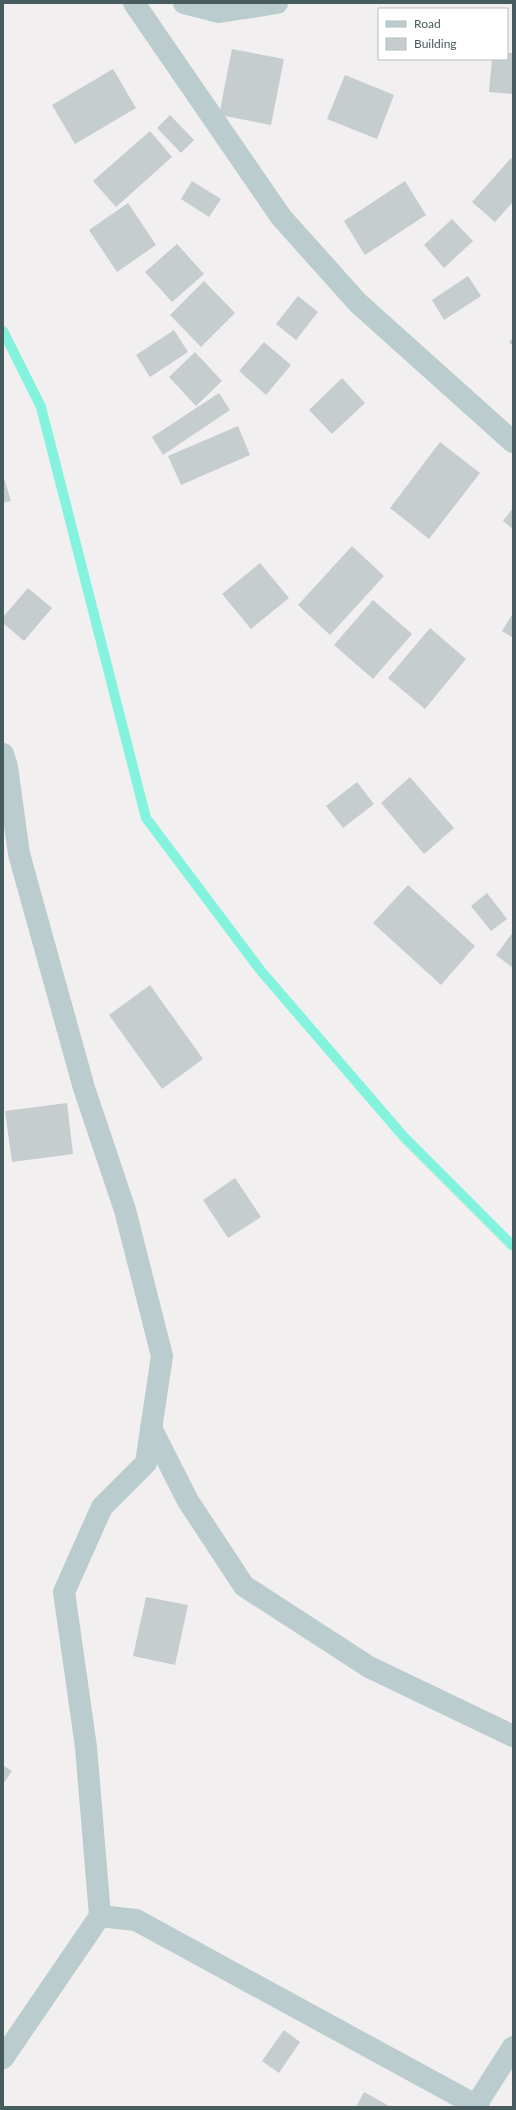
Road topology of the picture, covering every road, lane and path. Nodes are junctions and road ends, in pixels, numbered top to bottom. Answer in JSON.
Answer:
{"nodes":[{"id":1,"x":134,"y":3,"type":"edge"},
{"id":2,"x":184,"y":3,"type":"edge"},
{"id":3,"x":277,"y":3,"type":"edge"},
{"id":4,"x":513,"y":442,"type":"edge"},
{"id":5,"x":5,"y":761,"type":"edge"},
{"id":6,"x":151,"y":1428,"type":"junction"},
{"id":7,"x":513,"y":1736,"type":"edge"},
{"id":8,"x":100,"y":1916,"type":"junction"},
{"id":9,"x":513,"y":2047,"type":"edge"},
{"id":10,"x":3,"y":2058,"type":"edge"},
{"id":11,"x":478,"y":2106,"type":"edge"}],
"edges":[{"from":1,"to":4,"type":"street"},
{"from":2,"to":3,"type":"street"},
{"from":5,"to":6,"type":"street"},
{"from":6,"to":7,"type":"street"},
{"from":6,"to":8,"type":"street"},
{"from":8,"to":10,"type":"street"},
{"from":8,"to":11,"type":"street"},
{"from":9,"to":11,"type":"street"}]}
